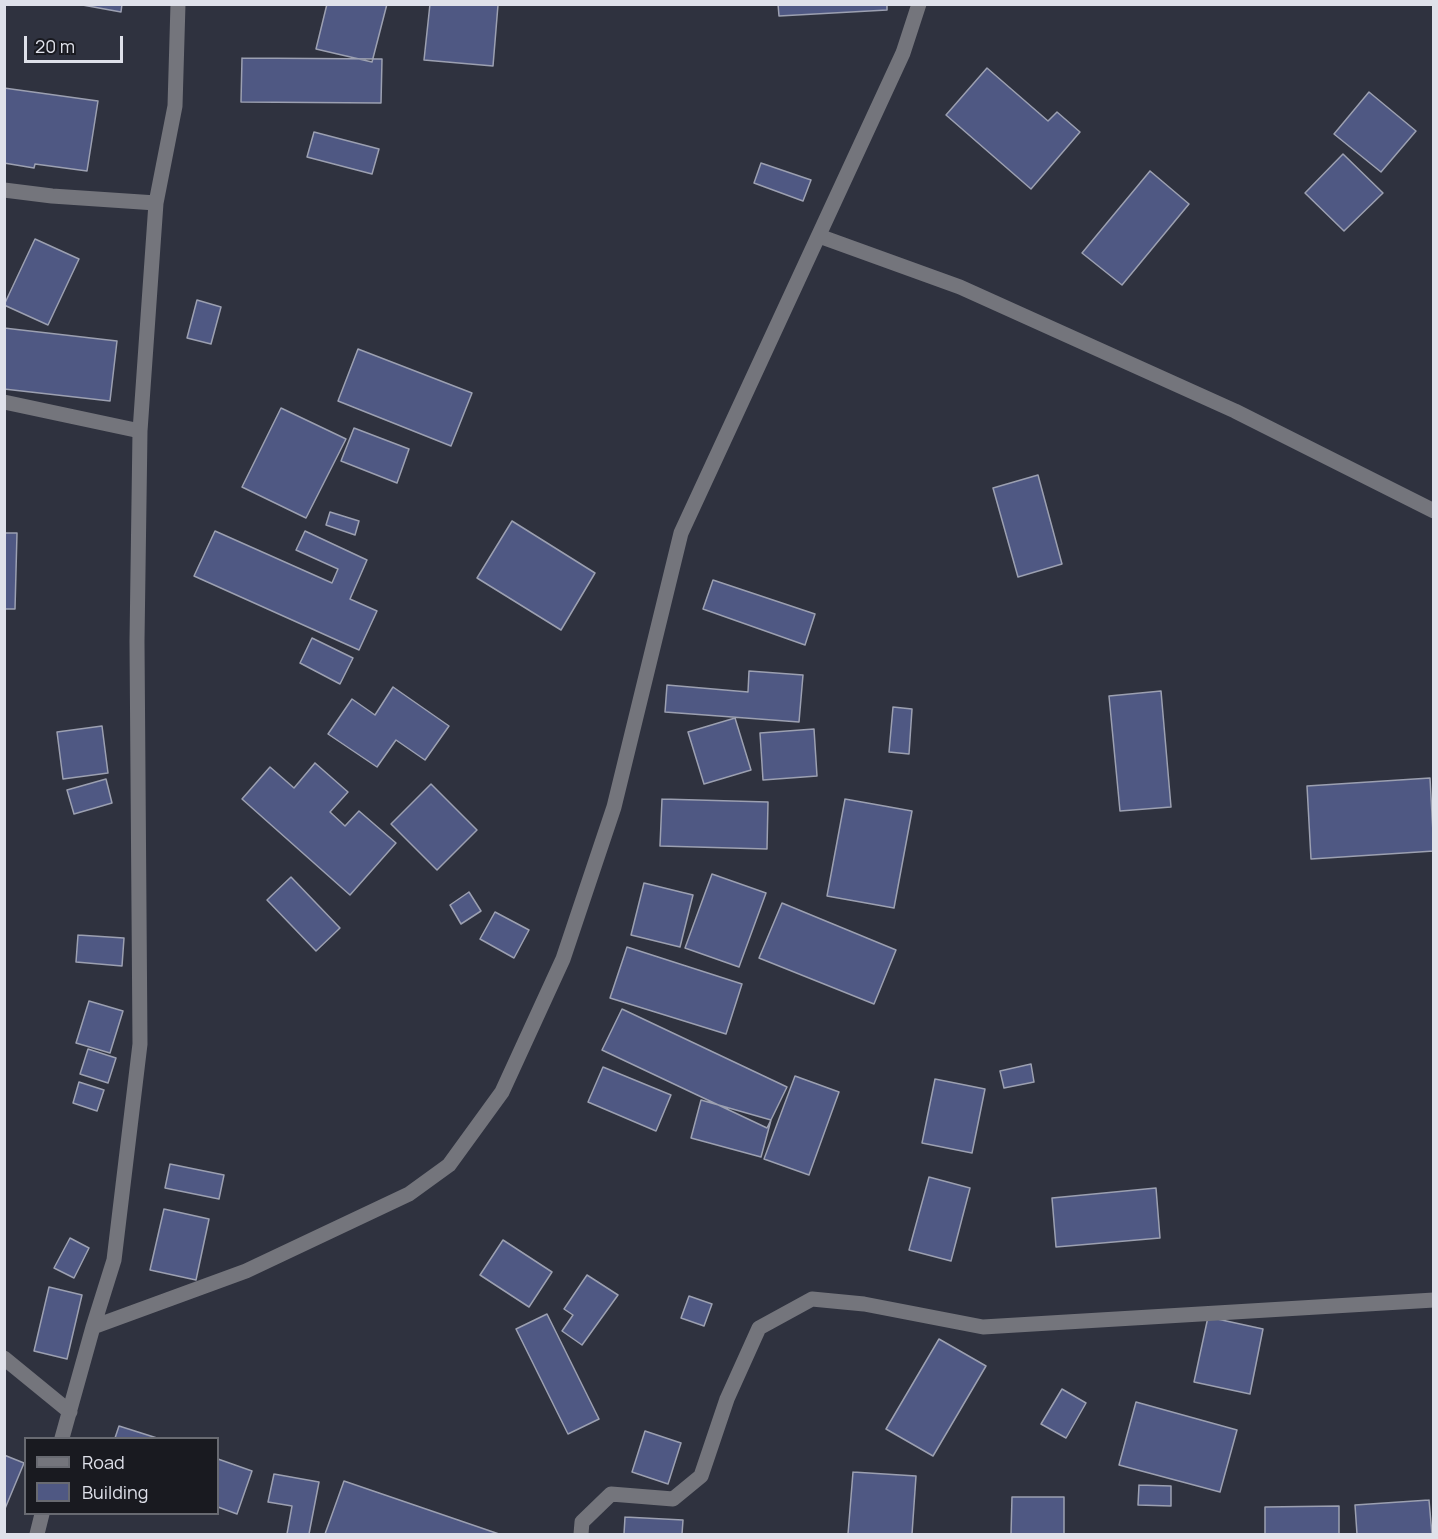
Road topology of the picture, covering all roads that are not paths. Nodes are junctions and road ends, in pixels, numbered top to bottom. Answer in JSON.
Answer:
{"nodes":[{"id":1,"x":178,"y":4,"type":"edge"},
{"id":2,"x":919,"y":4,"type":"edge"},
{"id":3,"x":4,"y":190,"type":"edge"},
{"id":4,"x":156,"y":203,"type":"junction"},
{"id":5,"x":819,"y":236,"type":"junction"},
{"id":6,"x":4,"y":402,"type":"edge"},
{"id":7,"x":140,"y":431,"type":"junction"},
{"id":8,"x":1434,"y":511,"type":"edge"},
{"id":9,"x":1434,"y":1300,"type":"edge"},
{"id":10,"x":93,"y":1327,"type":"junction"},
{"id":11,"x":4,"y":1358,"type":"edge"},
{"id":12,"x":70,"y":1412,"type":"junction"},
{"id":13,"x":62,"y":1437,"type":"edge"},
{"id":14,"x":42,"y":1515,"type":"edge"},
{"id":15,"x":36,"y":1534,"type":"edge"},
{"id":16,"x":581,"y":1534,"type":"edge"}],
"edges":[{"from":1,"to":4,"type":"street"},
{"from":2,"to":5,"type":"street"},
{"from":3,"to":4,"type":"street"},
{"from":4,"to":7,"type":"street"},
{"from":5,"to":8,"type":"street"},
{"from":5,"to":10,"type":"street"},
{"from":6,"to":7,"type":"street"},
{"from":7,"to":10,"type":"street"},
{"from":9,"to":16,"type":"street"},
{"from":10,"to":12,"type":"street"},
{"from":11,"to":12,"type":"street"},
{"from":12,"to":13,"type":"street"},
{"from":14,"to":15,"type":"street"}]}
